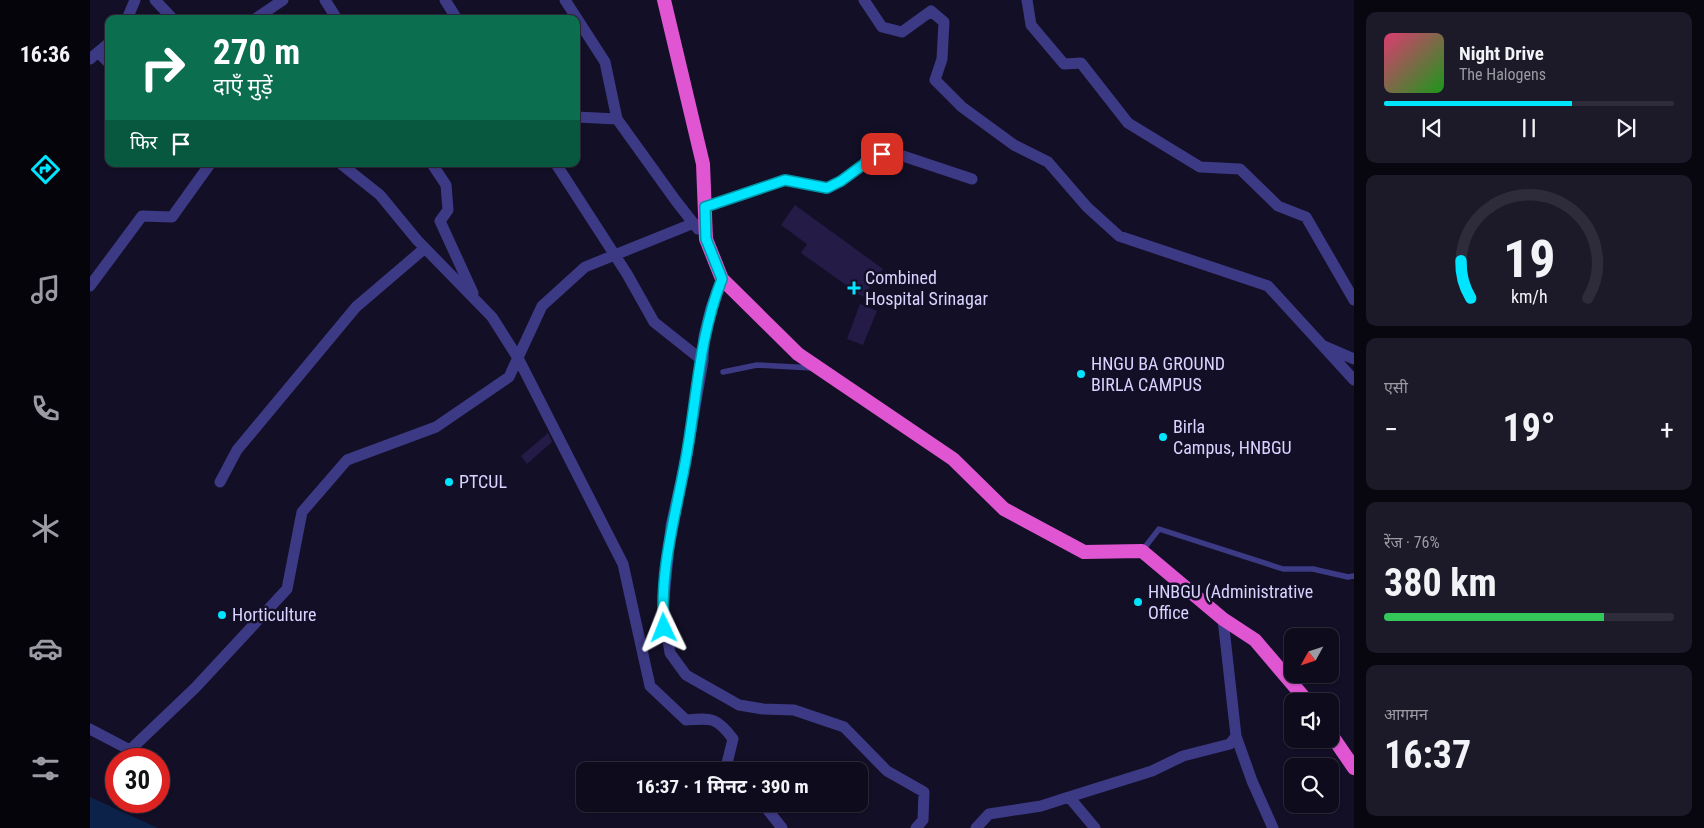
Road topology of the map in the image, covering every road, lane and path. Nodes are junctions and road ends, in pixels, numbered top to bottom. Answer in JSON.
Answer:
{"nodes":[{"id":1,"x":136,"y":0,"type":"edge"},
{"id":2,"x":154,"y":0,"type":"edge"},
{"id":3,"x":283,"y":0,"type":"edge"},
{"id":4,"x":325,"y":0,"type":"edge"},
{"id":5,"x":445,"y":0,"type":"edge"},
{"id":6,"x":565,"y":0,"type":"edge"},
{"id":7,"x":664,"y":0,"type":"edge"},
{"id":8,"x":864,"y":0,"type":"edge"},
{"id":9,"x":1027,"y":0,"type":"edge"},
{"id":10,"x":128,"y":15,"type":"edge"},
{"id":11,"x":169,"y":15,"type":"edge"},
{"id":12,"x":262,"y":15,"type":"edge"},
{"id":13,"x":334,"y":15,"type":"edge"},
{"id":14,"x":455,"y":15,"type":"edge"},
{"id":15,"x":575,"y":15,"type":"edge"},
{"id":16,"x":580,"y":23,"type":"edge"},
{"id":17,"x":105,"y":46,"type":"edge"},
{"id":18,"x":94,"y":56,"type":"edge"},
{"id":19,"x":580,"y":118,"type":"edge"},
{"id":20,"x":617,"y":119,"type":"junction"},
{"id":21,"x":208,"y":167,"type":"edge"},
{"id":22,"x":345,"y":167,"type":"edge"},
{"id":23,"x":434,"y":167,"type":"edge"},
{"id":24,"x":558,"y":167,"type":"edge"},
{"id":25,"x":972,"y":179,"type":"dead end"},
{"id":26,"x":705,"y":207,"type":"junction"},
{"id":27,"x":694,"y":224,"type":"junction"},
{"id":28,"x":706,"y":239,"type":"junction"},
{"id":29,"x":425,"y":248,"type":"junction"},
{"id":30,"x":615,"y":255,"type":"junction"},
{"id":31,"x":722,"y":279,"type":"junction"},
{"id":32,"x":90,"y":286,"type":"edge"},
{"id":33,"x":1354,"y":300,"type":"edge"},
{"id":34,"x":477,"y":301,"type":"junction"},
{"id":35,"x":1319,"y":344,"type":"junction"},
{"id":36,"x":518,"y":358,"type":"junction"},
{"id":37,"x":1354,"y":359,"type":"edge"},
{"id":38,"x":702,"y":360,"type":"junction"},
{"id":39,"x":818,"y":368,"type":"junction"},
{"id":40,"x":724,"y":372,"type":"dead end"},
{"id":41,"x":1354,"y":380,"type":"edge"},
{"id":42,"x":220,"y":482,"type":"dead end"},
{"id":43,"x":1142,"y":552,"type":"junction"},
{"id":44,"x":1354,"y":576,"type":"edge"},
{"id":45,"x":1223,"y":619,"type":"junction"},
{"id":46,"x":1300,"y":693,"type":"edge"},
{"id":47,"x":90,"y":729,"type":"edge"},
{"id":48,"x":1236,"y":736,"type":"junction"},
{"id":49,"x":1339,"y":746,"type":"edge"},
{"id":50,"x":727,"y":762,"type":"edge"},
{"id":51,"x":1354,"y":768,"type":"edge"},
{"id":52,"x":1069,"y":798,"type":"junction"},
{"id":53,"x":769,"y":812,"type":"edge"},
{"id":54,"x":782,"y":828,"type":"edge"},
{"id":55,"x":916,"y":828,"type":"edge"},
{"id":56,"x":976,"y":828,"type":"edge"},
{"id":57,"x":1095,"y":828,"type":"edge"},
{"id":58,"x":1273,"y":828,"type":"edge"}],
"edges":[{"from":1,"to":10,"type":"street"},
{"from":2,"to":11,"type":"street"},
{"from":3,"to":12,"type":"street"},
{"from":4,"to":13,"type":"street"},
{"from":5,"to":14,"type":"street"},
{"from":6,"to":15,"type":"street"},
{"from":7,"to":26,"type":"highway"},
{"from":8,"to":35,"type":"street"},
{"from":9,"to":33,"type":"street"},
{"from":16,"to":20,"type":"street"},
{"from":17,"to":18,"type":"street"},
{"from":19,"to":20,"type":"street"},
{"from":20,"to":27,"type":"street"},
{"from":21,"to":32,"type":"street"},
{"from":22,"to":29,"type":"street"},
{"from":23,"to":34,"type":"street"},
{"from":24,"to":30,"type":"street"},
{"from":25,"to":26,"type":"street"},
{"from":26,"to":28,"type":"highway"},
{"from":27,"to":28,"type":"street"},
{"from":27,"to":30,"type":"street"},
{"from":28,"to":31,"type":"highway"},
{"from":29,"to":34,"type":"street"},
{"from":29,"to":42,"type":"street"},
{"from":30,"to":36,"type":"street"},
{"from":30,"to":38,"type":"street"},
{"from":31,"to":38,"type":"street"},
{"from":31,"to":39,"type":"highway"},
{"from":34,"to":36,"type":"street"},
{"from":35,"to":37,"type":"street"},
{"from":35,"to":41,"type":"street"},
{"from":36,"to":47,"type":"street"},
{"from":36,"to":50,"type":"street"},
{"from":38,"to":55,"type":"street"},
{"from":39,"to":40,"type":"lane"},
{"from":39,"to":43,"type":"highway"},
{"from":43,"to":44,"type":"lane"},
{"from":43,"to":45,"type":"highway"},
{"from":45,"to":46,"type":"highway"},
{"from":45,"to":48,"type":"street"},
{"from":48,"to":52,"type":"street"},
{"from":48,"to":58,"type":"street"},
{"from":49,"to":51,"type":"highway"},
{"from":52,"to":56,"type":"street"},
{"from":52,"to":57,"type":"street"},
{"from":53,"to":54,"type":"street"}]}
